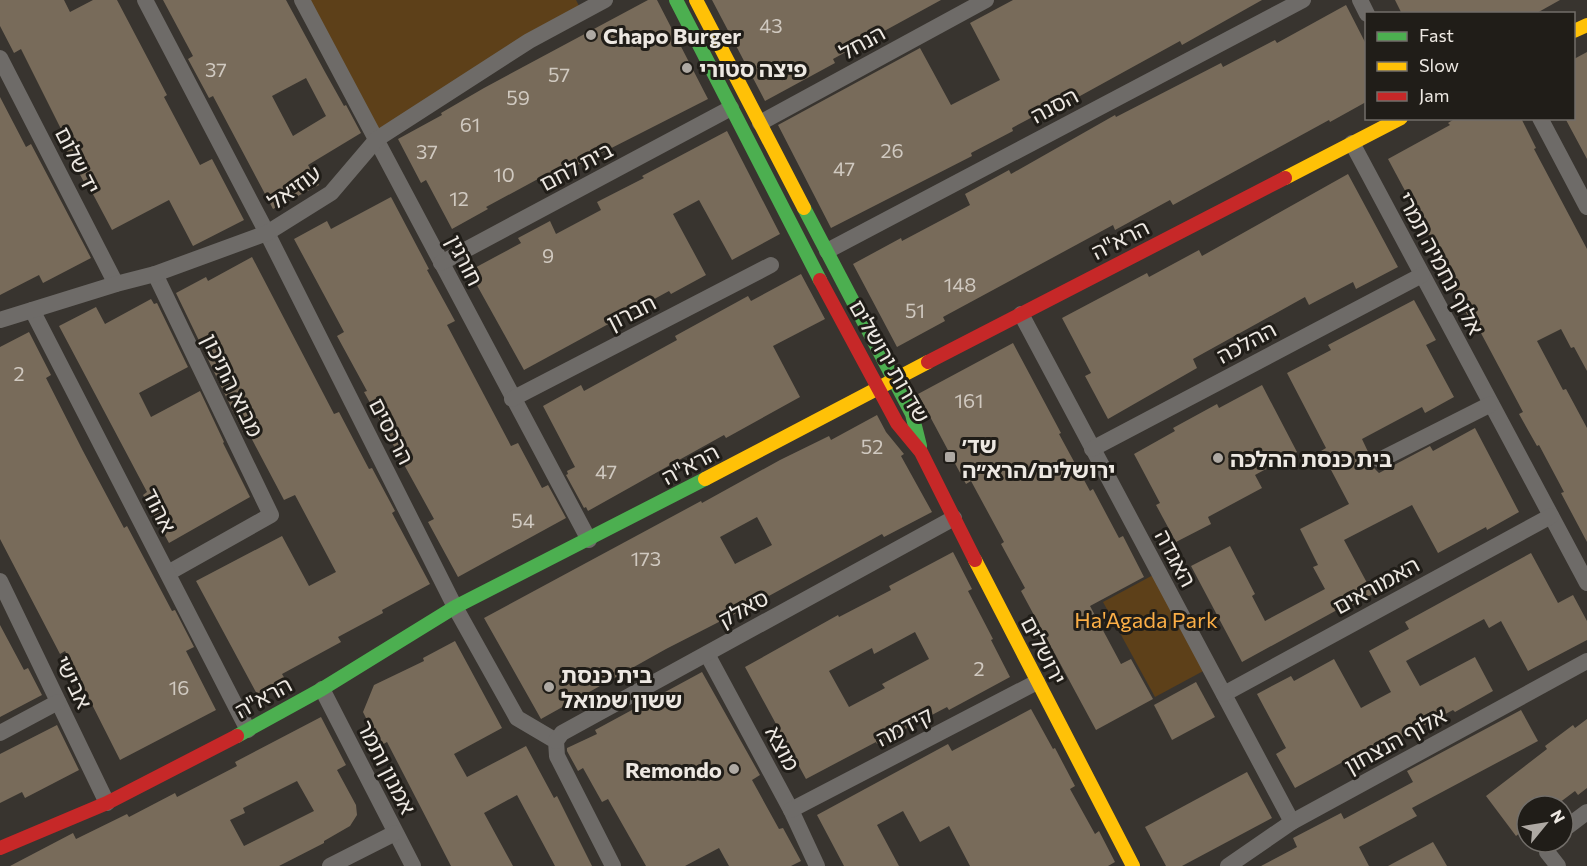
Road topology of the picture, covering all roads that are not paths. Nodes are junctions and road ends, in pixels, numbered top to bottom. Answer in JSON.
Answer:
{"nodes":[{"id":1,"x":145,"y":0,"type":"edge"},
{"id":2,"x":302,"y":0,"type":"edge"},
{"id":3,"x":605,"y":0,"type":"edge"},
{"id":4,"x":676,"y":0,"type":"edge"},
{"id":5,"x":696,"y":0,"type":"edge"},
{"id":6,"x":986,"y":0,"type":"edge"},
{"id":7,"x":1303,"y":0,"type":"edge"},
{"id":8,"x":0,"y":58,"type":"edge"},
{"id":9,"x":731,"y":108,"type":"junction"},
{"id":10,"x":1397,"y":120,"type":"edge"},
{"id":11,"x":1541,"y":120,"type":"edge"},
{"id":12,"x":760,"y":123,"type":"junction"},
{"id":13,"x":377,"y":139,"type":"junction"},
{"id":14,"x":1352,"y":144,"type":"junction"},
{"id":15,"x":1587,"y":207,"type":"edge"},
{"id":16,"x":267,"y":232,"type":"junction"},
{"id":17,"x":827,"y":250,"type":"junction"},
{"id":18,"x":441,"y":262,"type":"junction"},
{"id":19,"x":771,"y":265,"type":"dead end"},
{"id":20,"x":155,"y":274,"type":"junction"},
{"id":21,"x":1422,"y":275,"type":"junction"},
{"id":22,"x":116,"y":284,"type":"junction"},
{"id":23,"x":32,"y":310,"type":"junction"},
{"id":24,"x":1021,"y":314,"type":"junction"},
{"id":25,"x":0,"y":320,"type":"edge"},
{"id":26,"x":894,"y":381,"type":"junction"},
{"id":27,"x":879,"y":388,"type":"junction"},
{"id":28,"x":512,"y":399,"type":"junction"},
{"id":29,"x":1491,"y":404,"type":"junction"},
{"id":30,"x":1092,"y":449,"type":"junction"},
{"id":31,"x":921,"y":452,"type":"junction"},
{"id":32,"x":1380,"y":460,"type":"dead end"},
{"id":33,"x":1551,"y":516,"type":"junction"},
{"id":34,"x":954,"y":518,"type":"junction"},
{"id":35,"x":589,"y":540,"type":"junction"},
{"id":36,"x":168,"y":573,"type":"junction"},
{"id":37,"x":0,"y":581,"type":"edge"},
{"id":38,"x":1587,"y":583,"type":"edge"},
{"id":39,"x":455,"y":607,"type":"junction"},
{"id":40,"x":707,"y":654,"type":"junction"},
{"id":41,"x":1587,"y":661,"type":"edge"},
{"id":42,"x":1037,"y":682,"type":"junction"},
{"id":43,"x":322,"y":689,"type":"junction"},
{"id":44,"x":1224,"y":694,"type":"junction"},
{"id":45,"x":58,"y":702,"type":"junction"},
{"id":46,"x":248,"y":730,"type":"junction"},
{"id":47,"x":0,"y":734,"type":"edge"},
{"id":48,"x":556,"y":741,"type":"junction"},
{"id":49,"x":107,"y":803,"type":"junction"},
{"id":50,"x":791,"y":810,"type":"junction"},
{"id":51,"x":1292,"y":822,"type":"junction"},
{"id":52,"x":395,"y":833,"type":"junction"},
{"id":53,"x":0,"y":848,"type":"edge"},
{"id":54,"x":1549,"y":854,"type":"edge"},
{"id":55,"x":330,"y":866,"type":"edge"},
{"id":56,"x":412,"y":866,"type":"edge"},
{"id":57,"x":613,"y":866,"type":"edge"},
{"id":58,"x":817,"y":866,"type":"edge"},
{"id":59,"x":1133,"y":866,"type":"edge"},
{"id":60,"x":1228,"y":866,"type":"edge"},
{"id":61,"x":1558,"y":866,"type":"edge"}],
"edges":[{"from":1,"to":16,"type":"street","name":"הרכסים"},
{"from":2,"to":13,"type":"street","name":"חורגין"},
{"from":3,"to":13,"type":"street","name":"עוזיאל"},
{"from":4,"to":9,"type":"street","name":"שדרות ירושלים"},
{"from":5,"to":12,"type":"street","name":"שדרות ירושלים"},
{"from":6,"to":12,"type":"street","name":"הנחל"},
{"from":7,"to":17,"type":"street","name":"הסנה"},
{"from":8,"to":22,"type":"street","name":"יד שלום"},
{"from":9,"to":18,"type":"street","name":"בית לחם"},
{"from":9,"to":27,"type":"street","name":"שדרות ירושלים"},
{"from":10,"to":14,"type":"street","name":"הרא\"ה"},
{"from":11,"to":15,"type":"street"},
{"from":12,"to":17,"type":"street","name":"שדרות ירושלים"},
{"from":13,"to":16,"type":"street","name":"עוזיאל"},
{"from":13,"to":18,"type":"street","name":"חורגין"},
{"from":14,"to":21,"type":"street","name":"אלוף נחמיה תמרי"},
{"from":14,"to":24,"type":"street","name":"הרא\"ה"},
{"from":16,"to":20,"type":"street","name":"עוזיאל"},
{"from":16,"to":39,"type":"street","name":"הרכסים"},
{"from":17,"to":26,"type":"street","name":"שדרות ירושלים"},
{"from":18,"to":28,"type":"street","name":"חורגין"},
{"from":19,"to":28,"type":"street","name":"חברון"},
{"from":20,"to":22,"type":"street","name":"עוזיאל"},
{"from":20,"to":36,"type":"street","name":"מבוא התיכון"},
{"from":21,"to":29,"type":"street","name":"אלוף נחמיה תמרי"},
{"from":21,"to":30,"type":"street","name":"ההלכה"},
{"from":22,"to":23,"type":"street","name":"עוזיאל"},
{"from":23,"to":25,"type":"street","name":"עוזיאל"},
{"from":23,"to":36,"type":"street","name":"אהוד"},
{"from":24,"to":26,"type":"street","name":"הרא\"ה"},
{"from":24,"to":30,"type":"street","name":"האגדה"},
{"from":26,"to":27,"type":"street","name":"הרא\"ה"},
{"from":26,"to":31,"type":"street","name":"שדרות ירושלים"},
{"from":27,"to":31,"type":"street","name":"שדרות ירושלים"},
{"from":27,"to":35,"type":"street","name":"הרא\"ה"},
{"from":28,"to":35,"type":"street","name":"חורגין"},
{"from":29,"to":32,"type":"street"},
{"from":29,"to":33,"type":"street","name":"אלוף נחמיה תמרי"},
{"from":30,"to":44,"type":"street","name":"האגדה"},
{"from":31,"to":34,"type":"street","name":"ירושלים"},
{"from":33,"to":38,"type":"street","name":"אלוף נחמיה תמרי"},
{"from":33,"to":44,"type":"street","name":"האמוראים"},
{"from":34,"to":40,"type":"street","name":"סאלק"},
{"from":34,"to":42,"type":"street","name":"ירושלים"},
{"from":35,"to":39,"type":"street","name":"הרא\"ה"},
{"from":36,"to":46,"type":"street","name":"אהוד"},
{"from":37,"to":45,"type":"street","name":"אבישי"},
{"from":39,"to":43,"type":"street","name":"הרא\"ה"},
{"from":39,"to":48,"type":"street","name":"הרכסים"},
{"from":40,"to":48,"type":"street","name":"סאלק"},
{"from":40,"to":50,"type":"street","name":"מוצא"},
{"from":41,"to":51,"type":"street","name":"אלוף הנצחון"},
{"from":42,"to":50,"type":"street","name":"קידמה"},
{"from":42,"to":59,"type":"street","name":"ירושלים"},
{"from":43,"to":46,"type":"street","name":"הרא\"ה"},
{"from":43,"to":52,"type":"street","name":"אמנון ותמר"},
{"from":44,"to":51,"type":"street","name":"האגדה"},
{"from":45,"to":47,"type":"street"},
{"from":45,"to":49,"type":"street","name":"אבישי"},
{"from":46,"to":49,"type":"street","name":"הרא\"ה"},
{"from":48,"to":57,"type":"street"},
{"from":49,"to":53,"type":"street","name":"הרא\"ה"},
{"from":50,"to":58,"type":"street","name":"מוצא"},
{"from":51,"to":60,"type":"street","name":"אלוף הנצחון"},
{"from":52,"to":55,"type":"street"},
{"from":52,"to":56,"type":"street","name":"אמנון ותמר"},
{"from":54,"to":61,"type":"street"}]}
